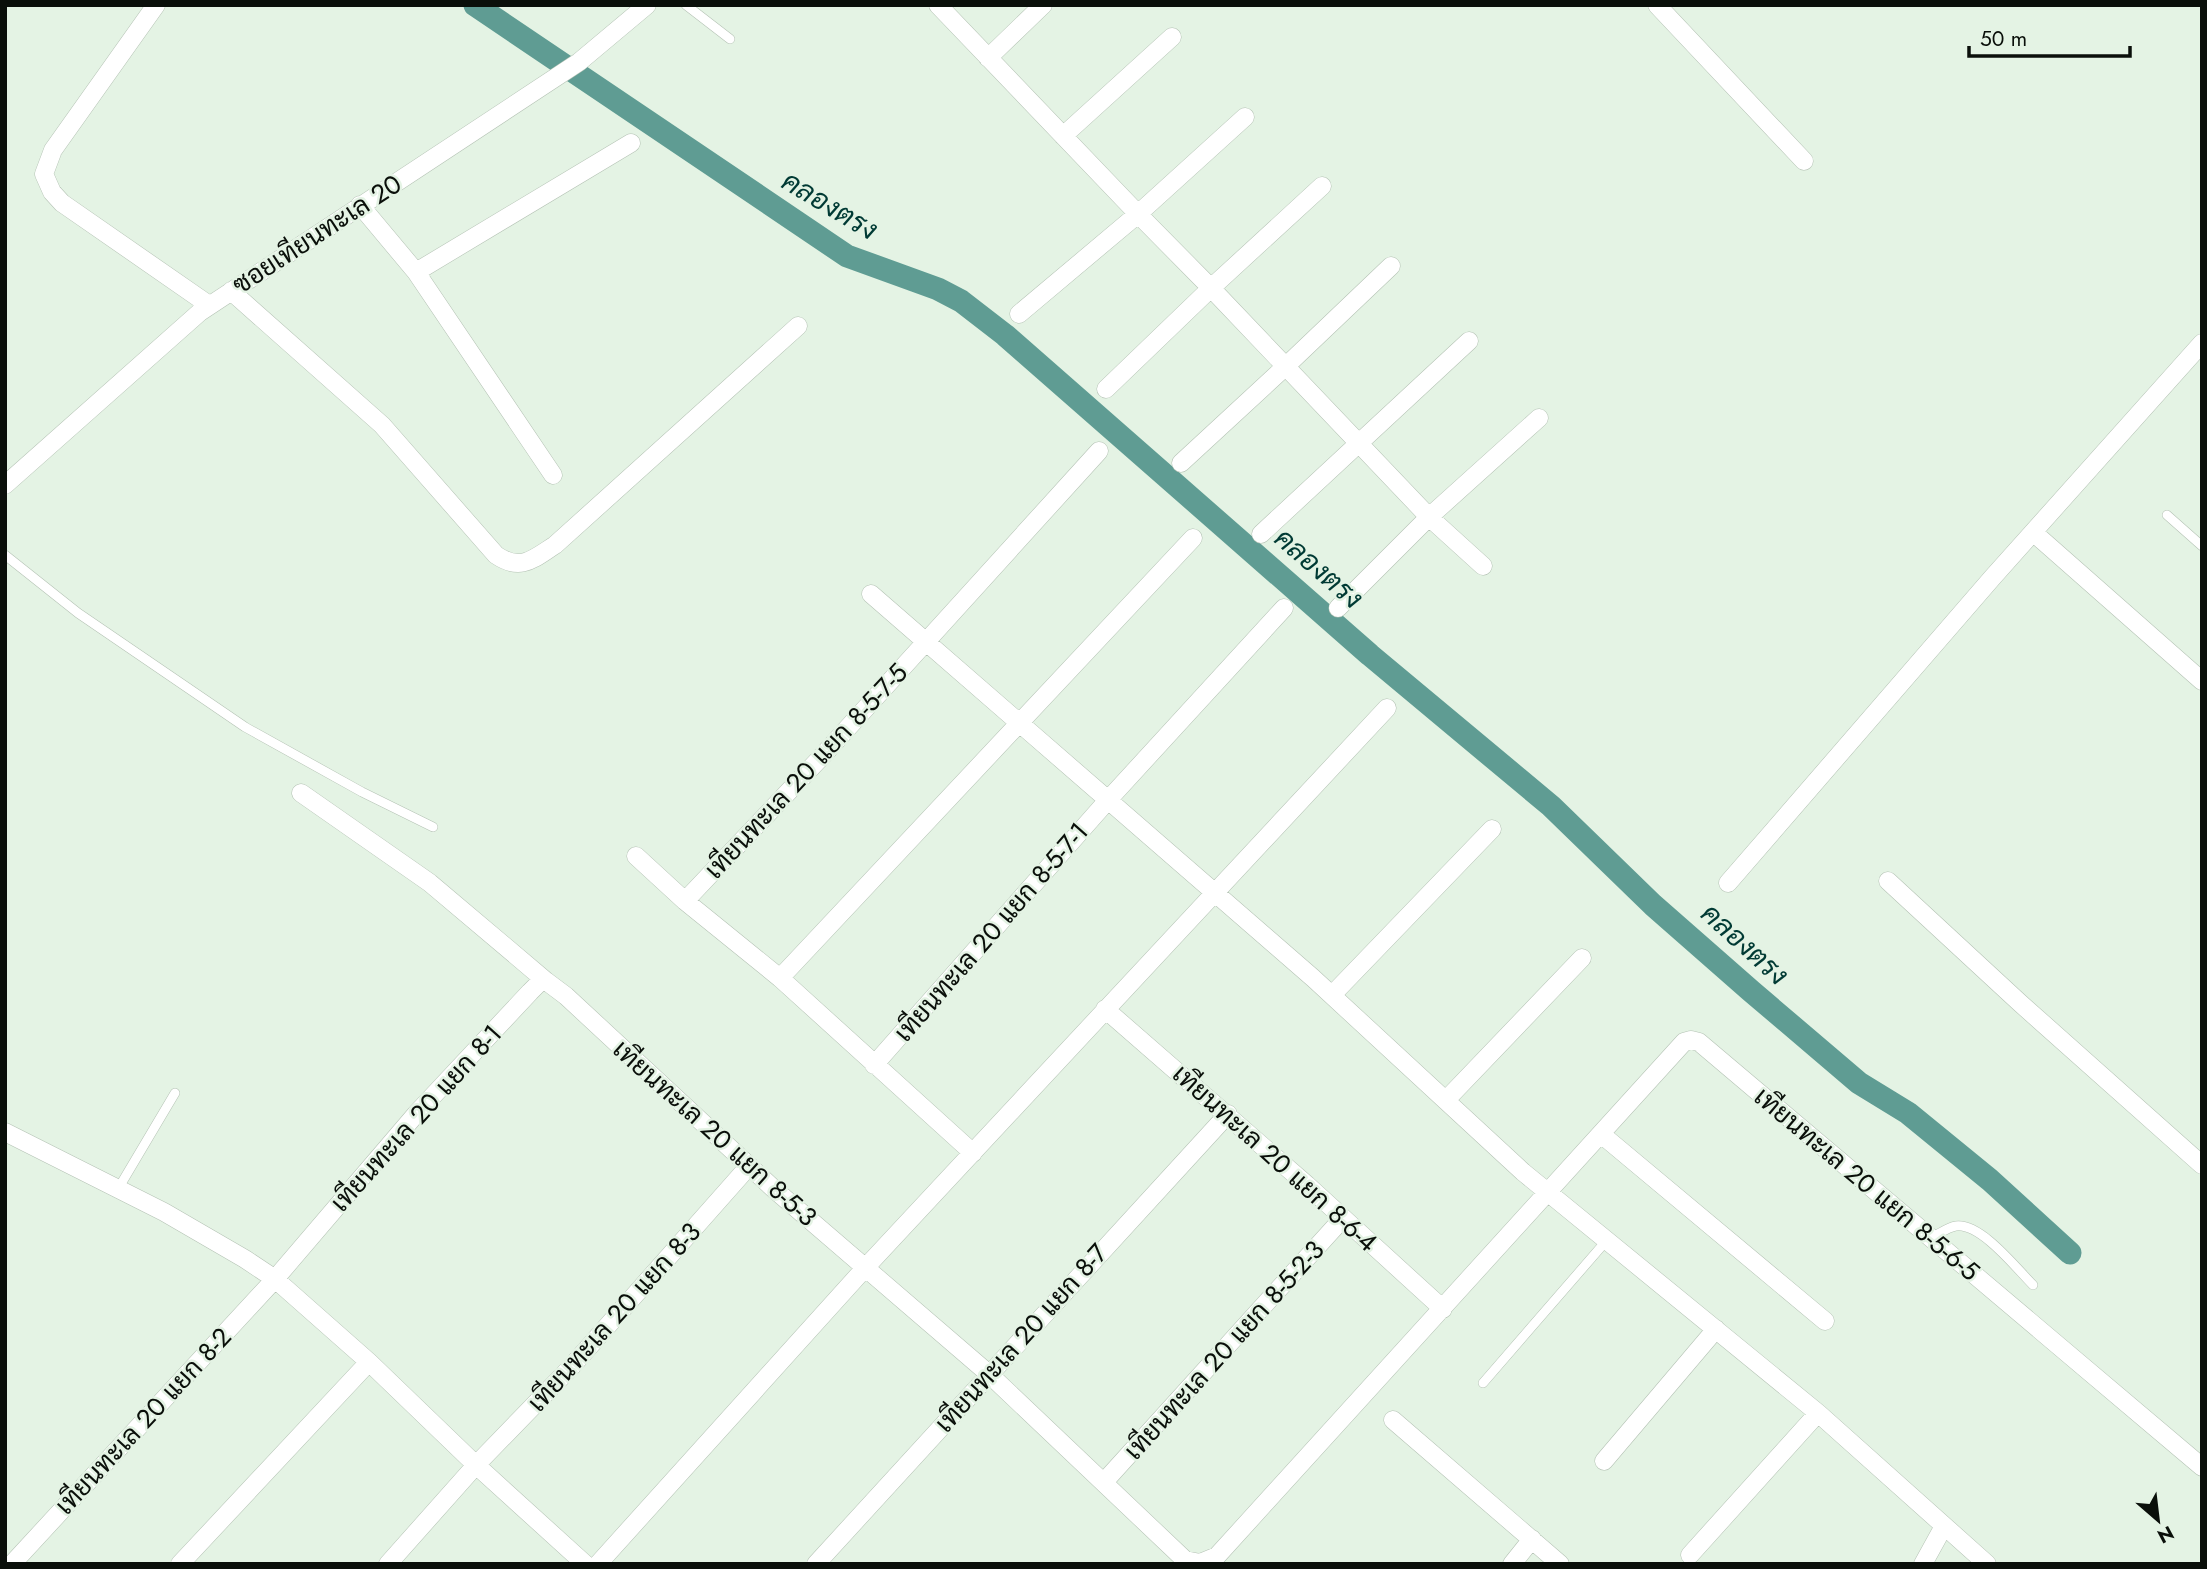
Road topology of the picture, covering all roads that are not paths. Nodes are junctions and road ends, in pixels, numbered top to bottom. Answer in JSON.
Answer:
{"nodes":[{"id":1,"x":156,"y":5,"type":"edge"},
{"id":2,"x":647,"y":5,"type":"edge"},
{"id":3,"x":686,"y":5,"type":"edge"},
{"id":4,"x":938,"y":5,"type":"edge"},
{"id":5,"x":1044,"y":5,"type":"edge"},
{"id":6,"x":1657,"y":5,"type":"edge"},
{"id":7,"x":1172,"y":37,"type":"dead end"},
{"id":8,"x":730,"y":40,"type":"dead end"},
{"id":9,"x":988,"y":58,"type":"junction"},
{"id":10,"x":1245,"y":117,"type":"dead end"},
{"id":11,"x":1063,"y":136,"type":"junction"},
{"id":12,"x":631,"y":143,"type":"dead end"},
{"id":13,"x":1804,"y":160,"type":"dead end"},
{"id":14,"x":1322,"y":186,"type":"dead end"},
{"id":15,"x":360,"y":205,"type":"junction"},
{"id":16,"x":1138,"y":214,"type":"junction"},
{"id":17,"x":1391,"y":266,"type":"dead end"},
{"id":18,"x":416,"y":272,"type":"junction"},
{"id":19,"x":1212,"y":288,"type":"junction"},
{"id":20,"x":231,"y":291,"type":"junction"},
{"id":21,"x":209,"y":305,"type":"junction"},
{"id":22,"x":1018,"y":314,"type":"dead end"},
{"id":23,"x":799,"y":326,"type":"dead end"},
{"id":24,"x":1469,"y":341,"type":"dead end"},
{"id":25,"x":2202,"y":343,"type":"edge"},
{"id":26,"x":1285,"y":367,"type":"junction"},
{"id":27,"x":1106,"y":389,"type":"dead end"},
{"id":28,"x":1539,"y":418,"type":"dead end"},
{"id":29,"x":1358,"y":443,"type":"junction"},
{"id":30,"x":1099,"y":451,"type":"dead end"},
{"id":31,"x":1181,"y":463,"type":"dead end"},
{"id":32,"x":553,"y":475,"type":"dead end"},
{"id":33,"x":5,"y":485,"type":"edge"},
{"id":34,"x":2167,"y":515,"type":"dead end"},
{"id":35,"x":1429,"y":517,"type":"junction"},
{"id":36,"x":2034,"y":533,"type":"junction"},
{"id":37,"x":1261,"y":534,"type":"dead end"},
{"id":38,"x":1193,"y":538,"type":"dead end"},
{"id":39,"x":2202,"y":547,"type":"edge"},
{"id":40,"x":5,"y":555,"type":"edge"},
{"id":41,"x":1483,"y":566,"type":"dead end"},
{"id":42,"x":871,"y":594,"type":"dead end"},
{"id":43,"x":1284,"y":608,"type":"dead end"},
{"id":44,"x":1338,"y":608,"type":"dead end"},
{"id":45,"x":926,"y":642,"type":"junction"},
{"id":46,"x":2202,"y":681,"type":"edge"},
{"id":47,"x":1387,"y":708,"type":"dead end"},
{"id":48,"x":1019,"y":723,"type":"junction"},
{"id":49,"x":301,"y":793,"type":"dead end"},
{"id":50,"x":1108,"y":800,"type":"junction"},
{"id":51,"x":433,"y":827,"type":"dead end"},
{"id":52,"x":1492,"y":829,"type":"dead end"},
{"id":53,"x":636,"y":856,"type":"dead end"},
{"id":54,"x":1888,"y":881,"type":"dead end"},
{"id":55,"x":1728,"y":883,"type":"dead end"},
{"id":56,"x":1214,"y":892,"type":"junction"},
{"id":57,"x":685,"y":901,"type":"junction"},
{"id":58,"x":1582,"y":958,"type":"dead end"},
{"id":59,"x":780,"y":978,"type":"junction"},
{"id":60,"x":545,"y":981,"type":"junction"},
{"id":61,"x":1332,"y":995,"type":"junction"},
{"id":62,"x":1105,"y":1009,"type":"junction"},
{"id":63,"x":874,"y":1065,"type":"junction"},
{"id":64,"x":175,"y":1093,"type":"dead end"},
{"id":65,"x":1446,"y":1100,"type":"junction"},
{"id":66,"x":1227,"y":1114,"type":"junction"},
{"id":67,"x":5,"y":1132,"type":"edge"},
{"id":68,"x":1601,"y":1134,"type":"junction"},
{"id":69,"x":972,"y":1153,"type":"junction"},
{"id":70,"x":2202,"y":1165,"type":"edge"},
{"id":71,"x":749,"y":1166,"type":"junction"},
{"id":72,"x":118,"y":1189,"type":"junction"},
{"id":73,"x":1549,"y":1193,"type":"junction"},
{"id":74,"x":1343,"y":1218,"type":"junction"},
{"id":75,"x":1931,"y":1238,"type":"junction"},
{"id":76,"x":1607,"y":1240,"type":"junction"},
{"id":77,"x":865,"y":1268,"type":"junction"},
{"id":78,"x":275,"y":1279,"type":"junction"},
{"id":79,"x":2033,"y":1285,"type":"dead end"},
{"id":80,"x":1443,"y":1309,"type":"junction"},
{"id":81,"x":1825,"y":1321,"type":"dead end"},
{"id":82,"x":1716,"y":1329,"type":"junction"},
{"id":83,"x":369,"y":1362,"type":"junction"},
{"id":84,"x":989,"y":1374,"type":"junction"},
{"id":85,"x":1483,"y":1383,"type":"dead end"},
{"id":86,"x":1818,"y":1413,"type":"junction"},
{"id":87,"x":1393,"y":1420,"type":"dead end"},
{"id":88,"x":1604,"y":1461,"type":"dead end"},
{"id":89,"x":476,"y":1465,"type":"junction"},
{"id":90,"x":2202,"y":1466,"type":"edge"},
{"id":91,"x":1104,"y":1482,"type":"junction"},
{"id":92,"x":1944,"y":1526,"type":"junction"},
{"id":93,"x":1532,"y":1539,"type":"junction"},
{"id":94,"x":1690,"y":1555,"type":"dead end"},
{"id":95,"x":12,"y":1564,"type":"edge"},
{"id":96,"x":180,"y":1564,"type":"edge"},
{"id":97,"x":388,"y":1564,"type":"edge"},
{"id":98,"x":585,"y":1564,"type":"edge"},
{"id":99,"x":598,"y":1564,"type":"edge"},
{"id":100,"x":816,"y":1564,"type":"edge"},
{"id":101,"x":1512,"y":1564,"type":"edge"},
{"id":102,"x":1560,"y":1564,"type":"edge"},
{"id":103,"x":1923,"y":1564,"type":"edge"},
{"id":104,"x":1987,"y":1564,"type":"edge"}],
"edges":[{"from":1,"to":21,"type":"street"},
{"from":2,"to":15,"type":"street","name":"ซอยเทียนทะเล 20"},
{"from":3,"to":8,"type":"lane"},
{"from":4,"to":9,"type":"street"},
{"from":5,"to":9,"type":"street"},
{"from":6,"to":13,"type":"street"},
{"from":7,"to":11,"type":"street"},
{"from":9,"to":11,"type":"street"},
{"from":10,"to":16,"type":"street"},
{"from":11,"to":16,"type":"street"},
{"from":12,"to":18,"type":"street"},
{"from":14,"to":19,"type":"street"},
{"from":15,"to":18,"type":"street"},
{"from":15,"to":20,"type":"street","name":"ซอยเทียนทะเล 20"},
{"from":16,"to":19,"type":"street"},
{"from":16,"to":22,"type":"street"},
{"from":17,"to":26,"type":"street"},
{"from":18,"to":32,"type":"street"},
{"from":19,"to":26,"type":"street"},
{"from":19,"to":27,"type":"street"},
{"from":20,"to":21,"type":"street","name":"ซอยเทียนทะเล 20"},
{"from":20,"to":23,"type":"street"},
{"from":21,"to":33,"type":"street","name":"ซอยเทียนทะเล 20"},
{"from":24,"to":29,"type":"street"},
{"from":25,"to":36,"type":"street"},
{"from":26,"to":29,"type":"street"},
{"from":26,"to":31,"type":"street"},
{"from":28,"to":35,"type":"street"},
{"from":29,"to":35,"type":"street"},
{"from":29,"to":37,"type":"street"},
{"from":30,"to":45,"type":"street","name":"เทียนทะเล 20 แยก 8-5-7-5"},
{"from":34,"to":39,"type":"lane"},
{"from":35,"to":41,"type":"street"},
{"from":35,"to":44,"type":"street"},
{"from":36,"to":46,"type":"street"},
{"from":36,"to":55,"type":"street"},
{"from":38,"to":48,"type":"street"},
{"from":40,"to":51,"type":"lane"},
{"from":42,"to":45,"type":"street"},
{"from":43,"to":50,"type":"street","name":"เทียนทะเล 20 แยก 8-5-7-1"},
{"from":45,"to":48,"type":"street"},
{"from":45,"to":57,"type":"street","name":"เทียนทะเล 20 แยก 8-5-7-5"},
{"from":47,"to":56,"type":"street"},
{"from":48,"to":50,"type":"street"},
{"from":48,"to":59,"type":"street"},
{"from":49,"to":60,"type":"street"},
{"from":50,"to":56,"type":"street"},
{"from":50,"to":63,"type":"street","name":"เทียนทะเล 20 แยก 8-5-7-1"},
{"from":52,"to":61,"type":"street"},
{"from":53,"to":57,"type":"street"},
{"from":54,"to":70,"type":"street"},
{"from":56,"to":61,"type":"street"},
{"from":56,"to":62,"type":"street"},
{"from":57,"to":59,"type":"street"},
{"from":58,"to":65,"type":"street"},
{"from":59,"to":63,"type":"street"},
{"from":60,"to":71,"type":"street","name":"เทียนทะเล 20 แยก 8-5-3"},
{"from":60,"to":78,"type":"street","name":"เทียนทะเล 20 แยก 8-1"},
{"from":61,"to":65,"type":"street"},
{"from":62,"to":66,"type":"street","name":"เทียนทะเล 20 แยก 8-6-4"},
{"from":62,"to":69,"type":"street"},
{"from":63,"to":69,"type":"street"},
{"from":64,"to":72,"type":"lane"},
{"from":65,"to":73,"type":"street"},
{"from":66,"to":74,"type":"street","name":"เทียนทะเล 20 แยก 8-6-4"},
{"from":66,"to":84,"type":"street","name":"เทียนทะเล 20 แยก 8-7"},
{"from":67,"to":72,"type":"street"},
{"from":68,"to":73,"type":"street","name":"เทียนทะเล 20 แยก 8-5-6-5"},
{"from":68,"to":75,"type":"street","name":"เทียนทะเล 20 แยก 8-5-6-5"},
{"from":68,"to":81,"type":"street"},
{"from":69,"to":77,"type":"street"},
{"from":71,"to":77,"type":"street","name":"เทียนทะเล 20 แยก 8-5-3"},
{"from":71,"to":89,"type":"street","name":"เทียนทะเล 20 แยก 8-3"},
{"from":72,"to":78,"type":"street"},
{"from":73,"to":76,"type":"street"},
{"from":73,"to":80,"type":"street","name":"เทียนทะเล 20 แยก 8-5-6-5"},
{"from":74,"to":80,"type":"street","name":"เทียนทะเล 20 แยก 8-6-4"},
{"from":74,"to":91,"type":"street","name":"เทียนทะเล 20 แยก 8-5-2-3"},
{"from":75,"to":79,"type":"lane"},
{"from":75,"to":90,"type":"street","name":"เทียนทะเล 20 แยก 8-5-6-5"},
{"from":76,"to":82,"type":"street"},
{"from":76,"to":85,"type":"lane"},
{"from":77,"to":84,"type":"street","name":"เทียนทะเล 20 แยก 8-5-3"},
{"from":77,"to":99,"type":"street"},
{"from":78,"to":83,"type":"street"},
{"from":78,"to":95,"type":"street","name":"เทียนทะเล 20 แยก 8-2"},
{"from":80,"to":91,"type":"street","name":"เทียนทะเล 20 แยก 8-5-6-5"},
{"from":82,"to":86,"type":"street"},
{"from":82,"to":88,"type":"street"},
{"from":83,"to":89,"type":"street"},
{"from":83,"to":96,"type":"street"},
{"from":84,"to":91,"type":"street","name":"เทียนทะเล 20 แยก 8-5-3"},
{"from":84,"to":100,"type":"street","name":"เทียนทะเล 20 แยก 8-7"},
{"from":86,"to":92,"type":"street"},
{"from":86,"to":94,"type":"street"},
{"from":87,"to":93,"type":"street"},
{"from":89,"to":97,"type":"street","name":"เทียนทะเล 20 แยก 8-3"},
{"from":89,"to":98,"type":"street"},
{"from":92,"to":103,"type":"street"},
{"from":92,"to":104,"type":"street"},
{"from":93,"to":101,"type":"street"},
{"from":93,"to":102,"type":"street"}]}
